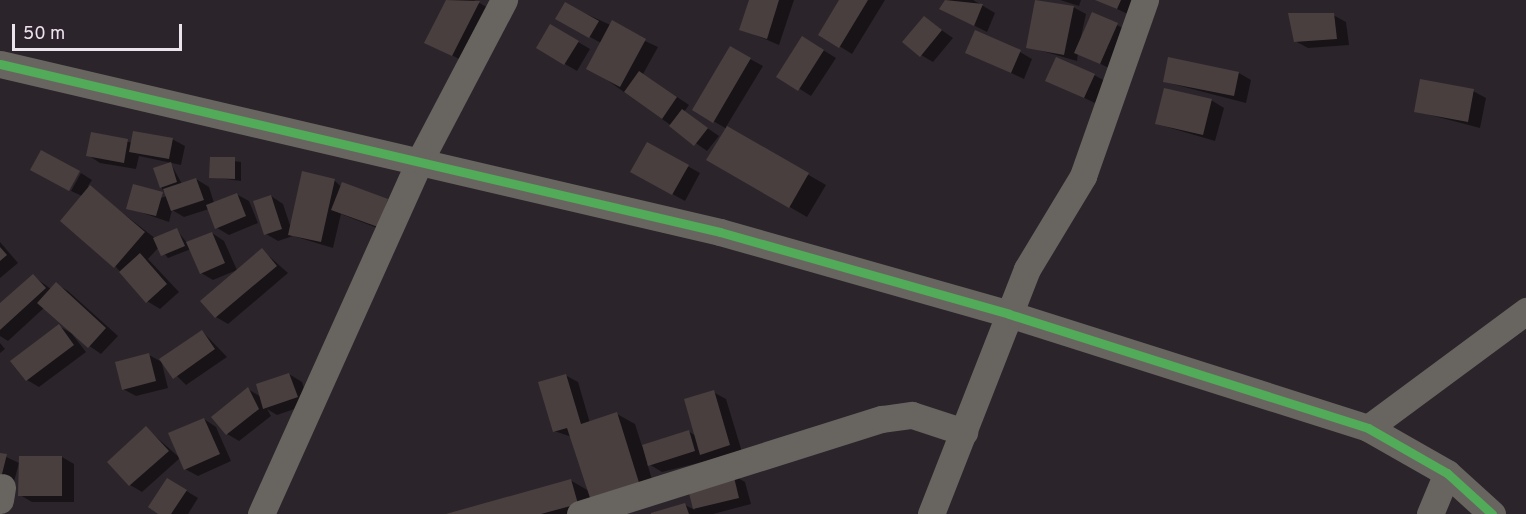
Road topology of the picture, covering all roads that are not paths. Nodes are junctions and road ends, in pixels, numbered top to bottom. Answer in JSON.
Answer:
{"nodes":[{"id":1,"x":504,"y":0,"type":"edge"},
{"id":2,"x":1145,"y":0,"type":"edge"},
{"id":3,"x":0,"y":64,"type":"edge"},
{"id":4,"x":420,"y":160,"type":"junction"},
{"id":5,"x":1526,"y":311,"type":"edge"},
{"id":6,"x":1009,"y":314,"type":"junction"},
{"id":7,"x":1368,"y":428,"type":"junction"},
{"id":8,"x":964,"y":432,"type":"junction"},
{"id":9,"x":1447,"y":473,"type":"junction"},
{"id":10,"x":261,"y":514,"type":"edge"},
{"id":11,"x":580,"y":514,"type":"edge"},
{"id":12,"x":932,"y":514,"type":"edge"},
{"id":13,"x":1430,"y":514,"type":"edge"},
{"id":14,"x":1492,"y":514,"type":"edge"}],
"edges":[{"from":1,"to":4,"type":"street"},
{"from":2,"to":6,"type":"street"},
{"from":3,"to":4,"type":"street"},
{"from":4,"to":6,"type":"street"},
{"from":4,"to":10,"type":"street"},
{"from":5,"to":7,"type":"street"},
{"from":6,"to":7,"type":"street"},
{"from":6,"to":8,"type":"street"},
{"from":7,"to":9,"type":"street"},
{"from":8,"to":11,"type":"street"},
{"from":8,"to":12,"type":"street"},
{"from":9,"to":13,"type":"street"},
{"from":9,"to":14,"type":"street"}]}
